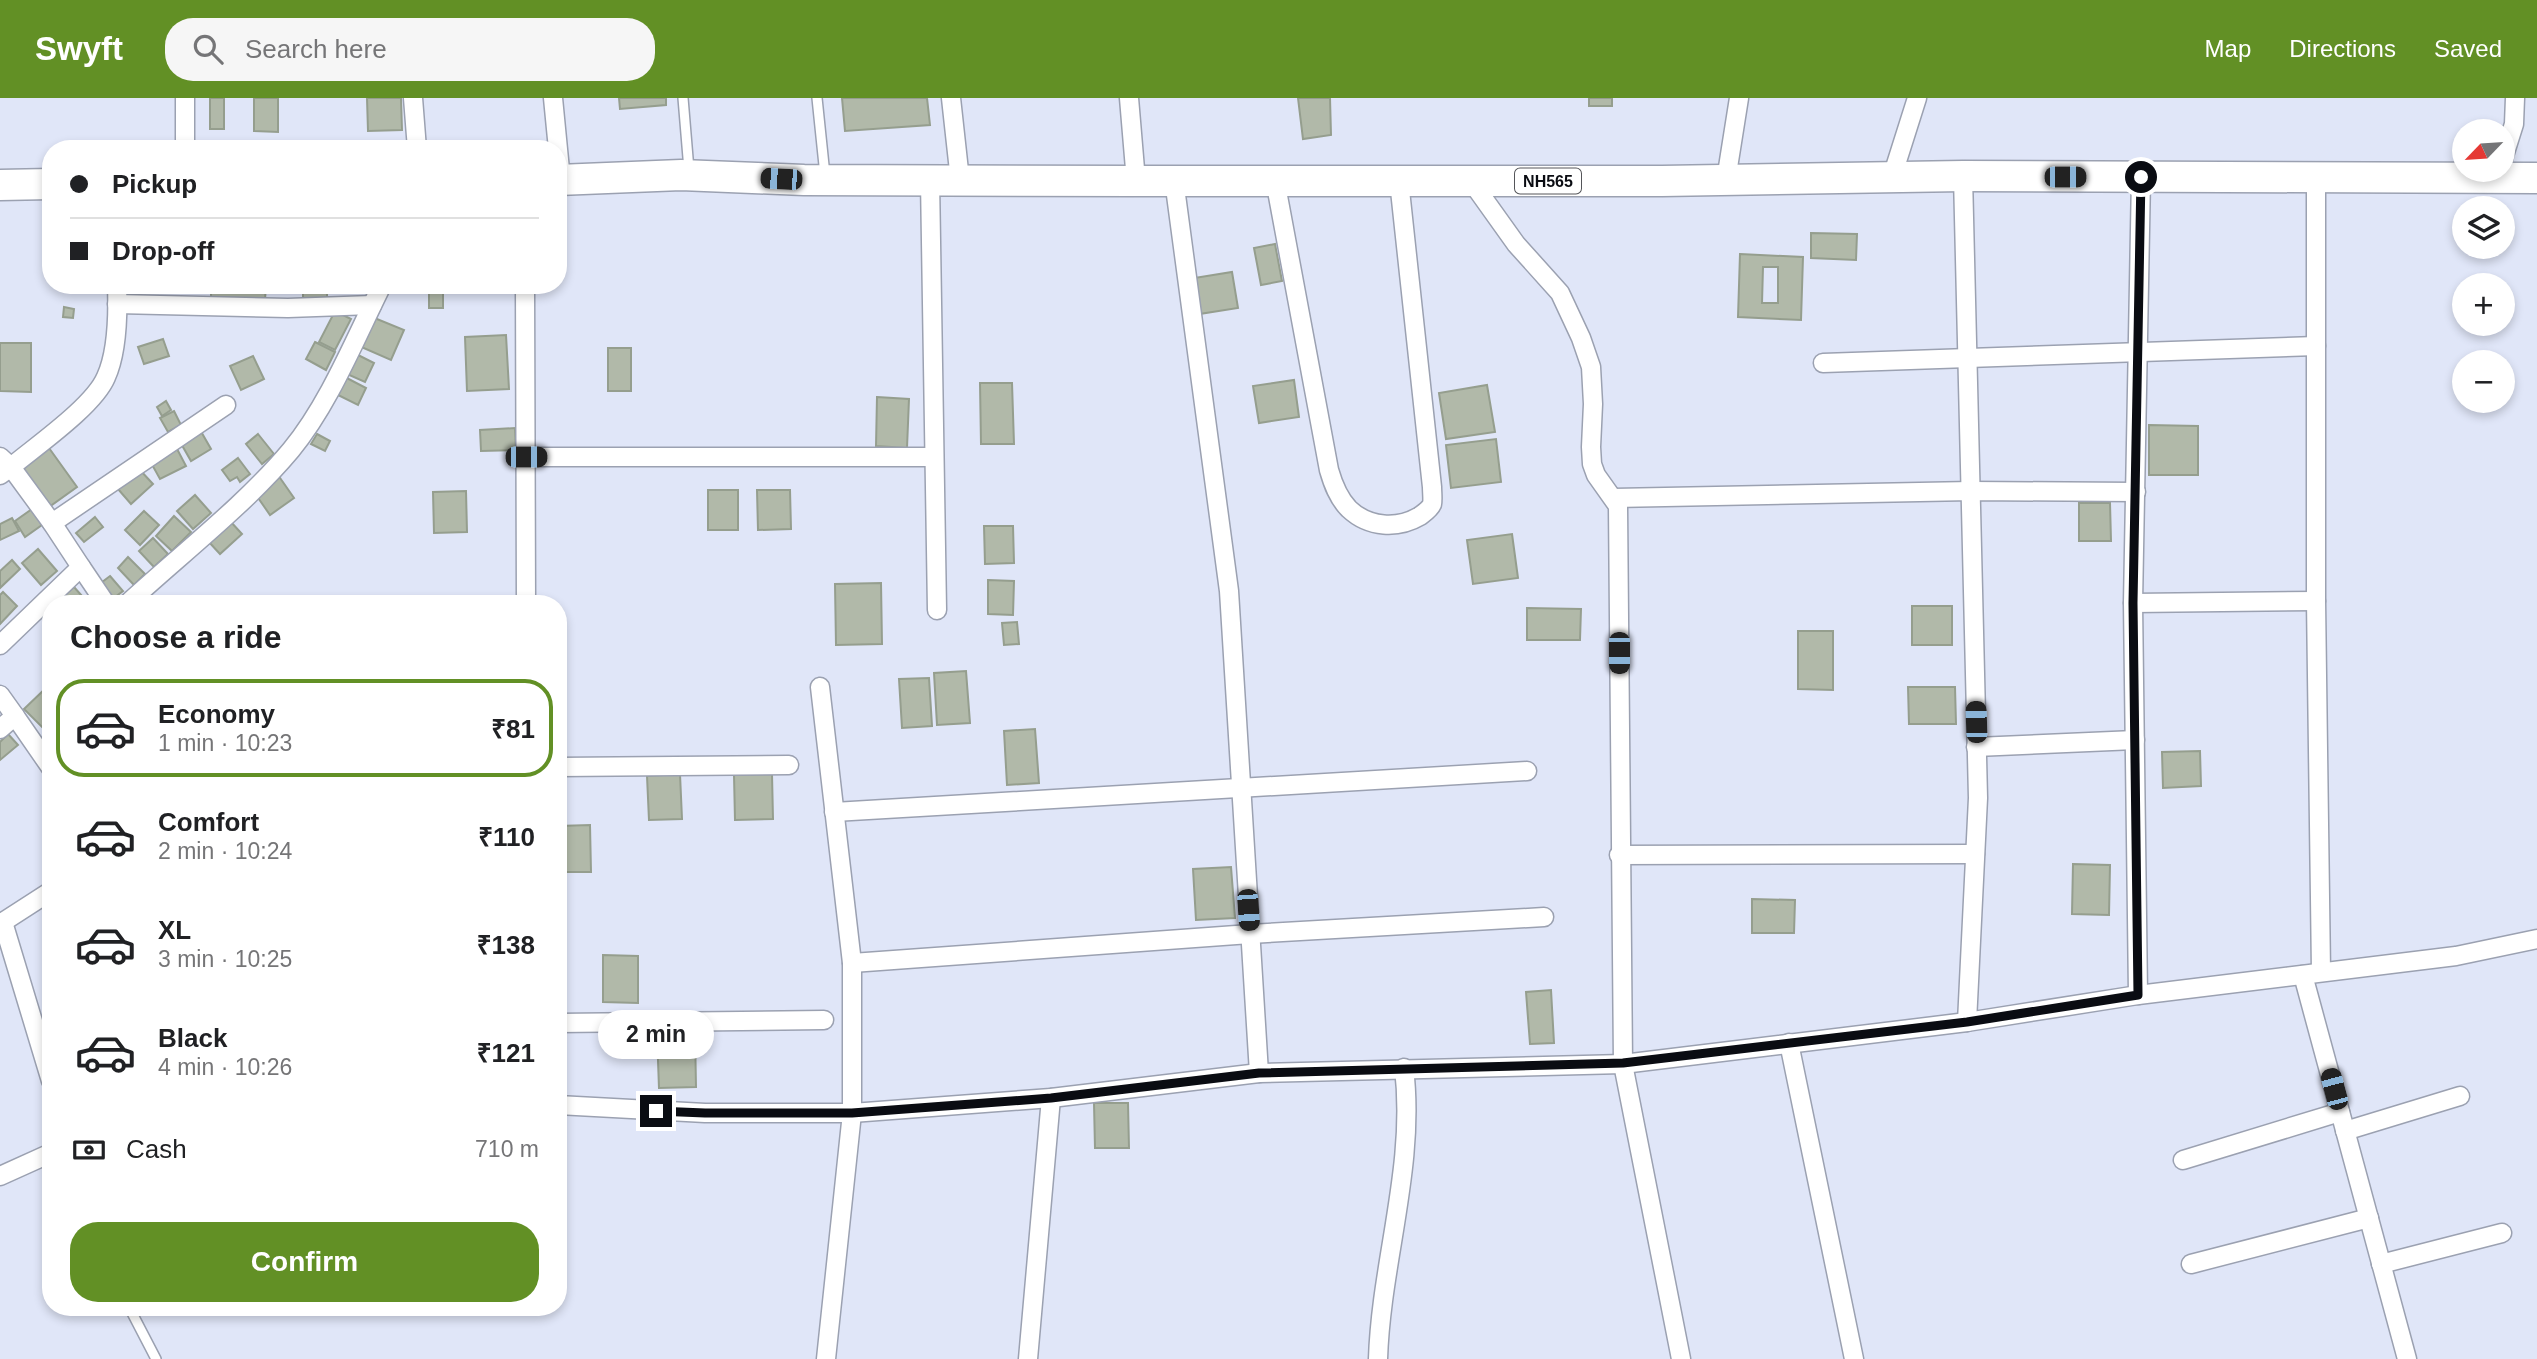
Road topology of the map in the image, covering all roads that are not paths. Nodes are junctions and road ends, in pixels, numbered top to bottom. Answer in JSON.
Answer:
{"nodes":[{"id":1,"x":185,"y":98,"type":"edge"},
{"id":2,"x":413,"y":98,"type":"edge"},
{"id":3,"x":553,"y":98,"type":"edge"},
{"id":4,"x":682,"y":98,"type":"edge"},
{"id":5,"x":817,"y":98,"type":"edge"},
{"id":6,"x":951,"y":98,"type":"edge"},
{"id":7,"x":1129,"y":98,"type":"edge"},
{"id":8,"x":1739,"y":98,"type":"edge"},
{"id":9,"x":1917,"y":98,"type":"edge"},
{"id":10,"x":2515,"y":98,"type":"edge"},
{"id":11,"x":2514,"y":119,"type":"edge"},
{"id":12,"x":185,"y":140,"type":"edge"},
{"id":13,"x":416,"y":140,"type":"edge"},
{"id":14,"x":557,"y":140,"type":"edge"},
{"id":15,"x":2452,"y":172,"type":"edge"},
{"id":16,"x":2515,"y":173,"type":"edge"},
{"id":17,"x":689,"y":176,"type":"junction"},
{"id":18,"x":1963,"y":176,"type":"junction"},
{"id":19,"x":1892,"y":177,"type":"junction"},
{"id":20,"x":2141,"y":177,"type":"junction"},
{"id":21,"x":2316,"y":178,"type":"junction"},
{"id":22,"x":2537,"y":178,"type":"edge"},
{"id":23,"x":567,"y":180,"type":"edge"},
{"id":24,"x":826,"y":180,"type":"junction"},
{"id":25,"x":930,"y":180,"type":"junction"},
{"id":26,"x":960,"y":180,"type":"junction"},
{"id":27,"x":1174,"y":180,"type":"junction"},
{"id":28,"x":1275,"y":180,"type":"junction"},
{"id":29,"x":1726,"y":180,"type":"junction"},
{"id":30,"x":1136,"y":181,"type":"junction"},
{"id":31,"x":1399,"y":181,"type":"junction"},
{"id":32,"x":1471,"y":181,"type":"junction"},
{"id":33,"x":42,"y":184,"type":"edge"},
{"id":34,"x":0,"y":185,"type":"edge"},
{"id":35,"x":117,"y":294,"type":"edge"},
{"id":36,"x":377,"y":294,"type":"edge"},
{"id":37,"x":525,"y":294,"type":"edge"},
{"id":38,"x":117,"y":304,"type":"junction"},
{"id":39,"x":372,"y":304,"type":"junction"},
{"id":40,"x":2316,"y":346,"type":"junction"},
{"id":41,"x":2138,"y":354,"type":"junction"},
{"id":42,"x":1967,"y":356,"type":"junction"},
{"id":43,"x":1823,"y":363,"type":"dead end"},
{"id":44,"x":226,"y":405,"type":"dead end"},
{"id":45,"x":526,"y":457,"type":"junction"},
{"id":46,"x":934,"y":457,"type":"junction"},
{"id":47,"x":4,"y":466,"type":"edge"},
{"id":48,"x":1970,"y":491,"type":"junction"},
{"id":49,"x":2136,"y":492,"type":"junction"},
{"id":50,"x":1614,"y":498,"type":"junction"},
{"id":51,"x":52,"y":523,"type":"junction"},
{"id":52,"x":81,"y":568,"type":"junction"},
{"id":53,"x":53,"y":595,"type":"edge"},
{"id":54,"x":100,"y":595,"type":"edge"},
{"id":55,"x":137,"y":595,"type":"edge"},
{"id":56,"x":526,"y":595,"type":"edge"},
{"id":57,"x":2316,"y":601,"type":"junction"},
{"id":58,"x":2133,"y":603,"type":"junction"},
{"id":59,"x":42,"y":605,"type":"edge"},
{"id":60,"x":937,"y":610,"type":"dead end"},
{"id":61,"x":0,"y":645,"type":"edge"},
{"id":62,"x":820,"y":687,"type":"dead end"},
{"id":63,"x":0,"y":695,"type":"edge"},
{"id":64,"x":15,"y":716,"type":"junction"},
{"id":65,"x":0,"y":729,"type":"edge"},
{"id":66,"x":2135,"y":740,"type":"junction"},
{"id":67,"x":1976,"y":747,"type":"junction"},
{"id":68,"x":42,"y":755,"type":"edge"},
{"id":69,"x":789,"y":765,"type":"dead end"},
{"id":70,"x":567,"y":767,"type":"edge"},
{"id":71,"x":1527,"y":771,"type":"dead end"},
{"id":72,"x":1241,"y":787,"type":"junction"},
{"id":73,"x":834,"y":812,"type":"junction"},
{"id":74,"x":1975,"y":854,"type":"junction"},
{"id":75,"x":1619,"y":855,"type":"junction"},
{"id":76,"x":42,"y":897,"type":"edge"},
{"id":77,"x":1544,"y":917,"type":"dead end"},
{"id":78,"x":1,"y":923,"type":"edge"},
{"id":79,"x":1250,"y":934,"type":"junction"},
{"id":80,"x":2537,"y":939,"type":"edge"},
{"id":81,"x":852,"y":962,"type":"junction"},
{"id":82,"x":2321,"y":972,"type":"junction"},
{"id":83,"x":2303,"y":975,"type":"junction"},
{"id":84,"x":2138,"y":995,"type":"junction"},
{"id":85,"x":824,"y":1020,"type":"dead end"},
{"id":86,"x":1967,"y":1022,"type":"junction"},
{"id":87,"x":567,"y":1023,"type":"edge"},
{"id":88,"x":1789,"y":1043,"type":"junction"},
{"id":89,"x":42,"y":1053,"type":"edge"},
{"id":90,"x":1623,"y":1063,"type":"junction"},
{"id":91,"x":1404,"y":1068,"type":"junction"},
{"id":92,"x":1259,"y":1073,"type":"junction"},
{"id":93,"x":2460,"y":1096,"type":"dead end"},
{"id":94,"x":1051,"y":1098,"type":"junction"},
{"id":95,"x":567,"y":1105,"type":"edge"},
{"id":96,"x":2340,"y":1112,"type":"junction"},
{"id":97,"x":852,"y":1113,"type":"junction"},
{"id":98,"x":2345,"y":1130,"type":"junction"},
{"id":99,"x":42,"y":1158,"type":"edge"},
{"id":100,"x":2183,"y":1160,"type":"dead end"},
{"id":101,"x":0,"y":1176,"type":"edge"},
{"id":102,"x":2369,"y":1218,"type":"junction"},
{"id":103,"x":2502,"y":1233,"type":"dead end"},
{"id":104,"x":2191,"y":1264,"type":"dead end"},
{"id":105,"x":2381,"y":1264,"type":"junction"},
{"id":106,"x":134,"y":1316,"type":"edge"},
{"id":107,"x":156,"y":1359,"type":"edge"},
{"id":108,"x":826,"y":1359,"type":"edge"},
{"id":109,"x":1028,"y":1359,"type":"edge"},
{"id":110,"x":1378,"y":1359,"type":"edge"},
{"id":111,"x":1681,"y":1359,"type":"edge"},
{"id":112,"x":1854,"y":1359,"type":"edge"},
{"id":113,"x":2407,"y":1359,"type":"edge"}],
"edges":[{"from":1,"to":12,"type":"street"},
{"from":2,"to":13,"type":"street"},
{"from":3,"to":14,"type":"street"},
{"from":4,"to":17,"type":"lane"},
{"from":5,"to":24,"type":"lane"},
{"from":6,"to":26,"type":"street"},
{"from":7,"to":30,"type":"street"},
{"from":8,"to":29,"type":"street"},
{"from":9,"to":19,"type":"street"},
{"from":10,"to":11,"type":"street"},
{"from":15,"to":21,"type":"highway","number":"NH565"},
{"from":16,"to":22,"type":"highway","number":"NH565"},
{"from":17,"to":23,"type":"highway","number":"NH565"},
{"from":17,"to":24,"type":"highway","number":"NH565"},
{"from":18,"to":19,"type":"highway","number":"NH565"},
{"from":18,"to":20,"type":"highway","number":"NH565"},
{"from":18,"to":42,"type":"street"},
{"from":19,"to":29,"type":"highway","number":"NH565"},
{"from":20,"to":21,"type":"highway","number":"NH565"},
{"from":20,"to":41,"type":"street"},
{"from":21,"to":40,"type":"street"},
{"from":24,"to":25,"type":"highway","number":"NH565"},
{"from":25,"to":26,"type":"highway","number":"NH565"},
{"from":25,"to":46,"type":"street"},
{"from":26,"to":30,"type":"highway","number":"NH565"},
{"from":27,"to":28,"type":"highway","number":"NH565"},
{"from":27,"to":30,"type":"highway","number":"NH565"},
{"from":27,"to":72,"type":"street"},
{"from":28,"to":31,"type":"highway","number":"NH565"},
{"from":28,"to":31,"type":"street"},
{"from":29,"to":32,"type":"highway","number":"NH565"},
{"from":31,"to":32,"type":"highway","number":"NH565"},
{"from":32,"to":50,"type":"street"},
{"from":33,"to":34,"type":"highway"},
{"from":35,"to":38,"type":"street"},
{"from":36,"to":39,"type":"street"},
{"from":37,"to":45,"type":"street"},
{"from":38,"to":39,"type":"street"},
{"from":38,"to":47,"type":"street"},
{"from":39,"to":55,"type":"street"},
{"from":40,"to":41,"type":"street"},
{"from":40,"to":57,"type":"street"},
{"from":41,"to":42,"type":"street"},
{"from":41,"to":49,"type":"street"},
{"from":42,"to":43,"type":"street"},
{"from":42,"to":48,"type":"street"},
{"from":44,"to":51,"type":"street"},
{"from":45,"to":46,"type":"street"},
{"from":45,"to":56,"type":"street"},
{"from":46,"to":60,"type":"street"},
{"from":47,"to":51,"type":"street"},
{"from":48,"to":49,"type":"street"},
{"from":48,"to":50,"type":"street"},
{"from":48,"to":67,"type":"street"},
{"from":49,"to":58,"type":"street"},
{"from":50,"to":75,"type":"street"},
{"from":51,"to":52,"type":"street"},
{"from":52,"to":53,"type":"street"},
{"from":52,"to":54,"type":"street"},
{"from":57,"to":58,"type":"street"},
{"from":57,"to":82,"type":"street"},
{"from":58,"to":66,"type":"street"},
{"from":59,"to":61,"type":"street"},
{"from":62,"to":73,"type":"street"},
{"from":63,"to":64,"type":"street"},
{"from":64,"to":65,"type":"street"},
{"from":64,"to":68,"type":"street"},
{"from":66,"to":67,"type":"street"},
{"from":66,"to":84,"type":"street"},
{"from":67,"to":74,"type":"street"},
{"from":69,"to":70,"type":"street"},
{"from":71,"to":72,"type":"street"},
{"from":72,"to":73,"type":"street"},
{"from":72,"to":79,"type":"street"},
{"from":73,"to":81,"type":"street"},
{"from":74,"to":75,"type":"street"},
{"from":74,"to":86,"type":"street"},
{"from":75,"to":90,"type":"street"},
{"from":76,"to":78,"type":"street"},
{"from":77,"to":79,"type":"street"},
{"from":78,"to":89,"type":"street"},
{"from":79,"to":81,"type":"street"},
{"from":79,"to":92,"type":"street"},
{"from":80,"to":82,"type":"street"},
{"from":81,"to":97,"type":"street"},
{"from":82,"to":83,"type":"street"},
{"from":83,"to":84,"type":"street"},
{"from":83,"to":96,"type":"street"},
{"from":84,"to":86,"type":"street"},
{"from":85,"to":87,"type":"street"},
{"from":86,"to":88,"type":"street"},
{"from":88,"to":90,"type":"street"},
{"from":88,"to":112,"type":"street"},
{"from":90,"to":91,"type":"street"},
{"from":90,"to":111,"type":"street"},
{"from":91,"to":92,"type":"street"},
{"from":91,"to":110,"type":"street"},
{"from":92,"to":94,"type":"street"},
{"from":93,"to":98,"type":"street"},
{"from":94,"to":97,"type":"street"},
{"from":94,"to":109,"type":"street"},
{"from":95,"to":97,"type":"street"},
{"from":96,"to":98,"type":"street"},
{"from":96,"to":100,"type":"street"},
{"from":97,"to":108,"type":"street"},
{"from":98,"to":102,"type":"street"},
{"from":99,"to":101,"type":"street"},
{"from":102,"to":104,"type":"street"},
{"from":102,"to":105,"type":"street"},
{"from":103,"to":105,"type":"street"},
{"from":105,"to":113,"type":"street"},
{"from":106,"to":107,"type":"lane"}]}
